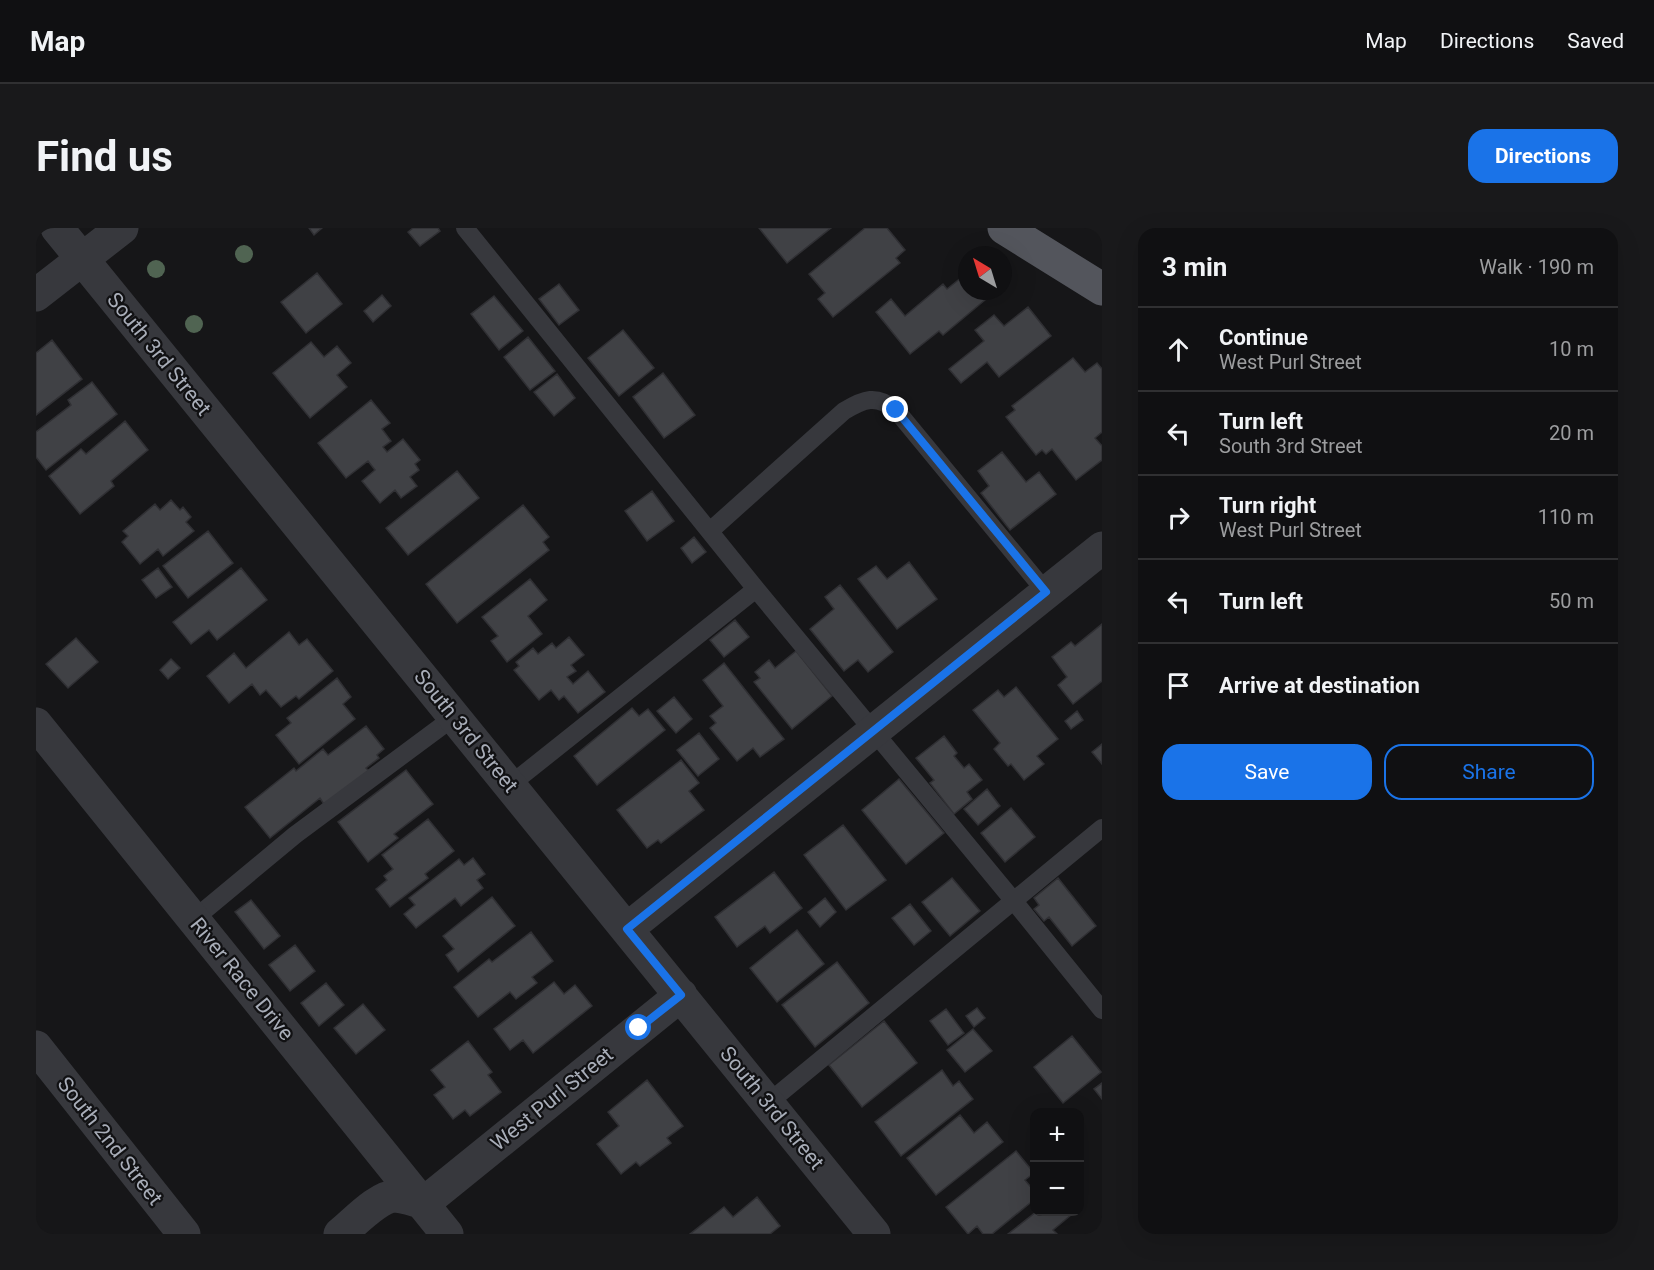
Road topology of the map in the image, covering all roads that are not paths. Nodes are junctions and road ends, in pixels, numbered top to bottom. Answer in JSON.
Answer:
{"nodes":[{"id":1,"x":57,"y":228,"type":"edge"},
{"id":2,"x":122,"y":228,"type":"edge"},
{"id":3,"x":465,"y":228,"type":"edge"},
{"id":4,"x":1018,"y":234,"type":"edge"},
{"id":5,"x":82,"y":259,"type":"junction"},
{"id":6,"x":1102,"y":289,"type":"edge"},
{"id":7,"x":36,"y":296,"type":"edge"},
{"id":8,"x":710,"y":531,"type":"junction"},
{"id":9,"x":1102,"y":548,"type":"edge"},
{"id":10,"x":756,"y":589,"type":"junction"},
{"id":11,"x":1046,"y":592,"type":"junction"},
{"id":12,"x":454,"y":717,"type":"junction"},
{"id":13,"x":36,"y":724,"type":"edge"},
{"id":14,"x":873,"y":732,"type":"junction"},
{"id":15,"x":510,"y":785,"type":"junction"},
{"id":16,"x":1102,"y":828,"type":"edge"},
{"id":17,"x":1013,"y":900,"type":"junction"},
{"id":18,"x":194,"y":919,"type":"junction"},
{"id":19,"x":627,"y":929,"type":"junction"},
{"id":20,"x":681,"y":995,"type":"junction"},
{"id":21,"x":1102,"y":1010,"type":"edge"},
{"id":22,"x":36,"y":1047,"type":"edge"},
{"id":23,"x":768,"y":1102,"type":"junction"},
{"id":24,"x":426,"y":1219,"type":"edge"},
{"id":25,"x":184,"y":1234,"type":"edge"},
{"id":26,"x":340,"y":1234,"type":"edge"},
{"id":27,"x":447,"y":1234,"type":"edge"},
{"id":28,"x":874,"y":1234,"type":"edge"}],
"edges":[{"from":1,"to":5,"type":"street","name":"South 3rd Street"},
{"from":2,"to":5,"type":"street"},
{"from":3,"to":8,"type":"lane"},
{"from":4,"to":6,"type":"main road"},
{"from":5,"to":7,"type":"street"},
{"from":5,"to":12,"type":"street","name":"South 3rd Street"},
{"from":8,"to":10,"type":"lane"},
{"from":8,"to":11,"type":"lane"},
{"from":9,"to":11,"type":"street"},
{"from":10,"to":14,"type":"lane"},
{"from":10,"to":15,"type":"lane"},
{"from":11,"to":14,"type":"street"},
{"from":12,"to":15,"type":"street","name":"South 3rd Street"},
{"from":12,"to":18,"type":"lane"},
{"from":13,"to":18,"type":"street","name":"River Race Drive"},
{"from":14,"to":17,"type":"lane"},
{"from":14,"to":19,"type":"street"},
{"from":15,"to":19,"type":"street","name":"South 3rd Street"},
{"from":16,"to":17,"type":"lane"},
{"from":17,"to":21,"type":"lane"},
{"from":17,"to":23,"type":"lane"},
{"from":18,"to":24,"type":"street","name":"River Race Drive"},
{"from":19,"to":20,"type":"street","name":"South 3rd Street"},
{"from":20,"to":23,"type":"street","name":"South 3rd Street"},
{"from":20,"to":24,"type":"street","name":"West Purl Street"},
{"from":22,"to":25,"type":"street","name":"South 2nd Street"},
{"from":23,"to":28,"type":"street","name":"South 3rd Street"},
{"from":24,"to":26,"type":"street"},
{"from":24,"to":27,"type":"street","name":"River Race Drive"}]}
